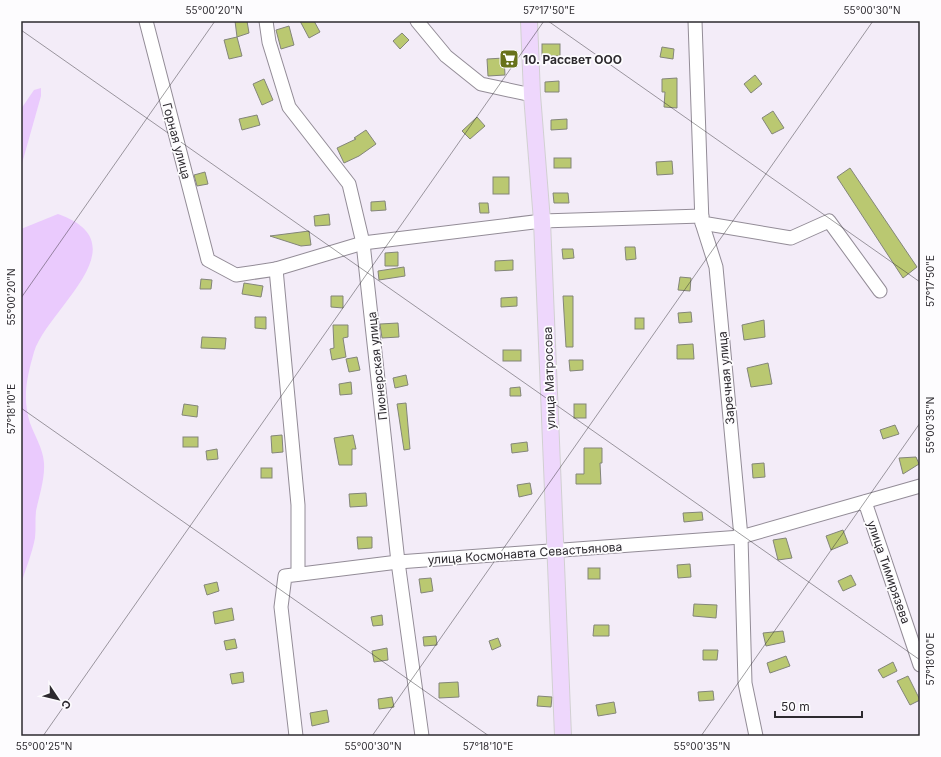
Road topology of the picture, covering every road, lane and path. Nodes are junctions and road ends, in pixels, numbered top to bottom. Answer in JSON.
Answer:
{"nodes":[{"id":1,"x":146,"y":21,"type":"edge"},
{"id":2,"x":266,"y":21,"type":"edge"},
{"id":3,"x":417,"y":21,"type":"edge"},
{"id":4,"x":529,"y":21,"type":"edge"},
{"id":5,"x":694,"y":21,"type":"edge"},
{"id":6,"x":532,"y":95,"type":"junction"},
{"id":7,"x":702,"y":220,"type":"junction"},
{"id":8,"x":542,"y":221,"type":"junction"},
{"id":9,"x":363,"y":243,"type":"junction"},
{"id":10,"x":276,"y":268,"type":"junction"},
{"id":11,"x":880,"y":290,"type":"dead end"},
{"id":12,"x":920,"y":486,"type":"edge"},
{"id":13,"x":865,"y":502,"type":"junction"},
{"id":14,"x":741,"y":537,"type":"junction"},
{"id":15,"x":557,"y":551,"type":"junction"},
{"id":16,"x":398,"y":562,"type":"junction"},
{"id":17,"x":298,"y":574,"type":"junction"},
{"id":18,"x":920,"y":665,"type":"edge"},
{"id":19,"x":296,"y":736,"type":"edge"},
{"id":20,"x":422,"y":736,"type":"edge"},
{"id":21,"x":563,"y":736,"type":"edge"},
{"id":22,"x":756,"y":736,"type":"edge"}],
"edges":[{"from":1,"to":10,"type":"street","name":"Горная улица"},
{"from":2,"to":9,"type":"street","name":"Пионерская улица"},
{"from":3,"to":6,"type":"street"},
{"from":4,"to":6,"type":"main road","name":"улица Матросова"},
{"from":5,"to":7,"type":"street","name":"Заречная улица"},
{"from":6,"to":8,"type":"main road","name":"улица Матросова"},
{"from":7,"to":8,"type":"street"},
{"from":7,"to":11,"type":"street"},
{"from":7,"to":14,"type":"street","name":"Заречная улица"},
{"from":8,"to":9,"type":"street"},
{"from":8,"to":15,"type":"main road","name":"улица Матросова"},
{"from":9,"to":10,"type":"street"},
{"from":9,"to":16,"type":"street","name":"Пионерская улица"},
{"from":10,"to":17,"type":"street"},
{"from":12,"to":13,"type":"street","name":"улица Космонавта Севастьянова"},
{"from":13,"to":14,"type":"street","name":"улица Космонавта Севастьянова"},
{"from":13,"to":18,"type":"street","name":"улица Тимирязева"},
{"from":14,"to":15,"type":"street","name":"улица Космонавта Севастьянова"},
{"from":14,"to":22,"type":"street","name":"Заречная улица"},
{"from":15,"to":16,"type":"street","name":"улица Космонавта Севастьянова"},
{"from":15,"to":21,"type":"main road","name":"улица Матросова"},
{"from":16,"to":17,"type":"street","name":"улица Космонавта Севастьянова"},
{"from":16,"to":20,"type":"street","name":"Пионерская улица"},
{"from":17,"to":19,"type":"street","name":"улица Космонавта Севастьянова"}]}
